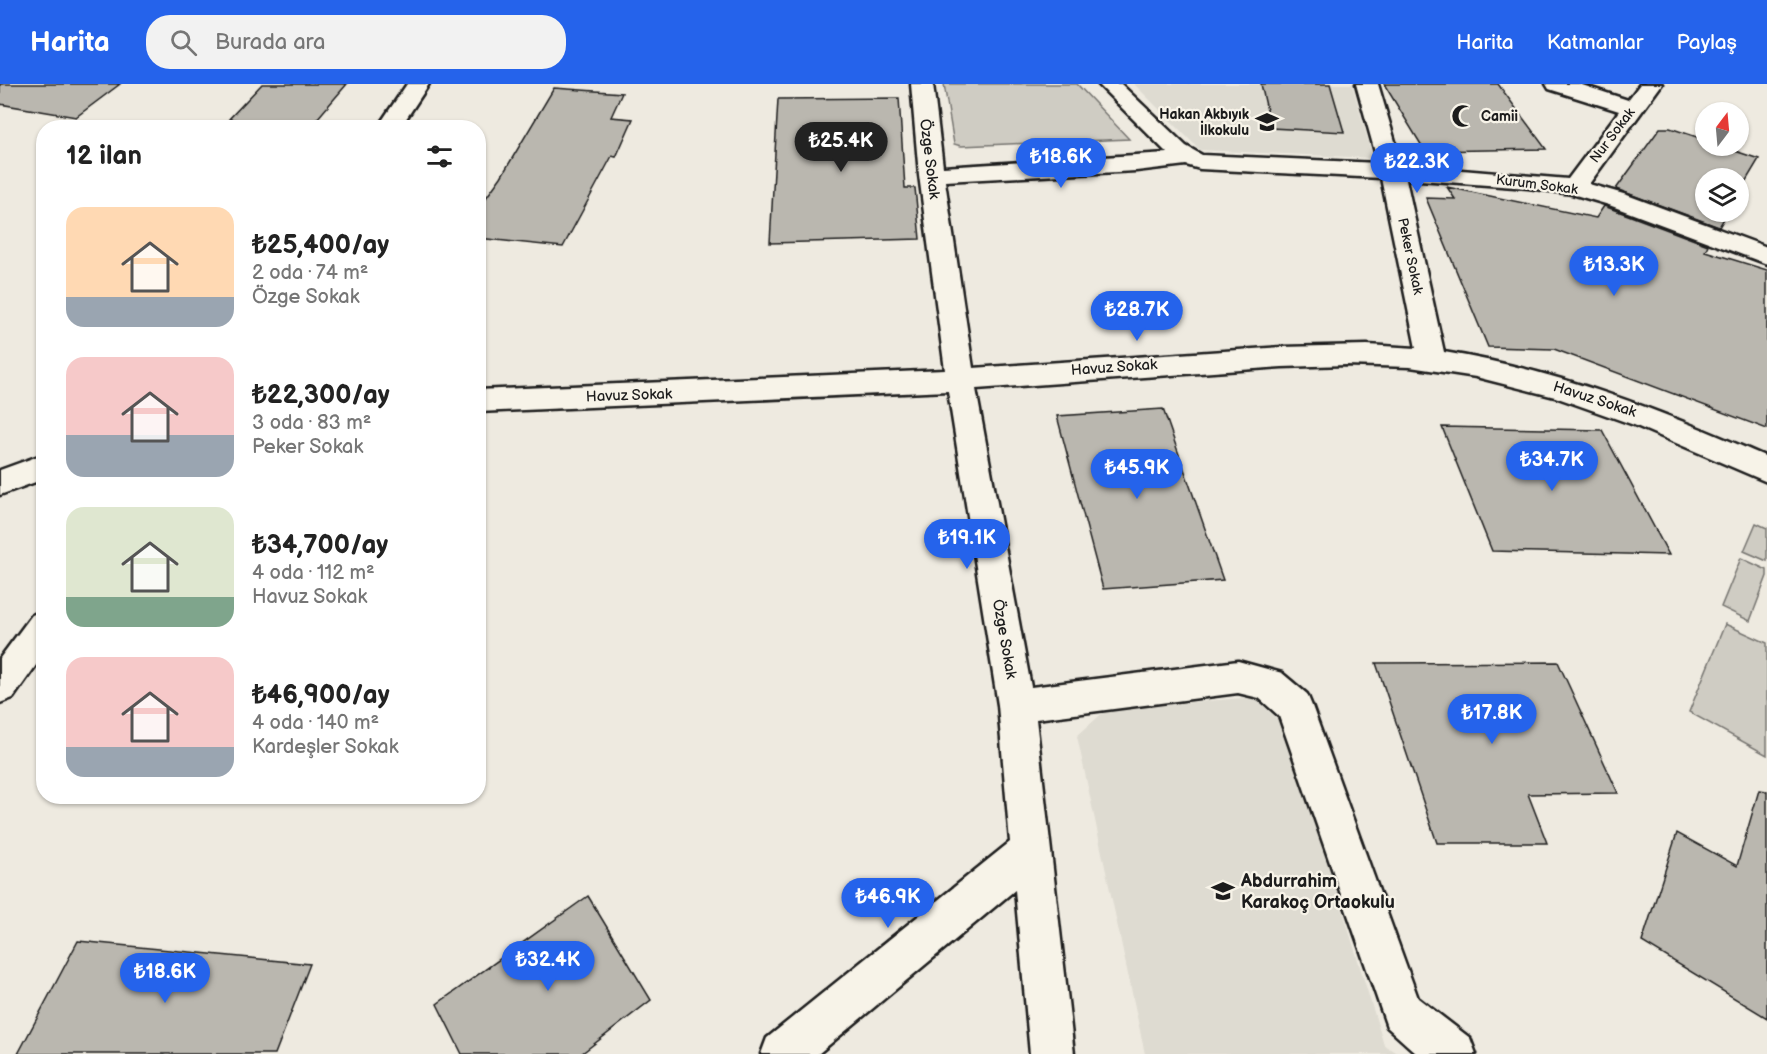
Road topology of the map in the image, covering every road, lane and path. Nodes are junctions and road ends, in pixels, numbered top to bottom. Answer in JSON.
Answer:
{"nodes":[{"id":1,"x":418,"y":84,"type":"edge"},
{"id":2,"x":922,"y":84,"type":"edge"},
{"id":3,"x":1109,"y":84,"type":"edge"},
{"id":4,"x":1367,"y":84,"type":"edge"},
{"id":5,"x":1557,"y":84,"type":"edge"},
{"id":6,"x":1651,"y":84,"type":"edge"},
{"id":7,"x":1632,"y":108,"type":"junction"},
{"id":8,"x":393,"y":120,"type":"edge"},
{"id":9,"x":1188,"y":158,"type":"junction"},
{"id":10,"x":1392,"y":171,"type":"junction"},
{"id":11,"x":931,"y":175,"type":"junction"},
{"id":12,"x":1574,"y":187,"type":"junction"},
{"id":13,"x":1767,"y":256,"type":"edge"},
{"id":14,"x":1432,"y":360,"type":"junction"},
{"id":15,"x":960,"y":379,"type":"junction"},
{"id":16,"x":486,"y":401,"type":"edge"},
{"id":17,"x":36,"y":469,"type":"edge"},
{"id":18,"x":1767,"y":470,"type":"edge"},
{"id":19,"x":0,"y":483,"type":"edge"},
{"id":20,"x":36,"y":636,"type":"edge"},
{"id":21,"x":0,"y":687,"type":"edge"},
{"id":22,"x":1016,"y":705,"type":"junction"},
{"id":23,"x":1031,"y":851,"type":"junction"},
{"id":24,"x":783,"y":1054,"type":"edge"},
{"id":25,"x":1052,"y":1054,"type":"edge"},
{"id":26,"x":1454,"y":1054,"type":"edge"}],
"edges":[{"from":1,"to":8,"type":"street"},
{"from":2,"to":11,"type":"street","name":"Özge Sokak"},
{"from":3,"to":9,"type":"street"},
{"from":4,"to":10,"type":"street","name":"Peker Sokak"},
{"from":5,"to":7,"type":"street"},
{"from":6,"to":7,"type":"street","name":"Nur Sokak"},
{"from":7,"to":12,"type":"street","name":"Nur Sokak"},
{"from":9,"to":10,"type":"street","name":"Kurum Sokak"},
{"from":9,"to":11,"type":"street","name":"Kurum Sokak"},
{"from":10,"to":12,"type":"street","name":"Kurum Sokak"},
{"from":10,"to":14,"type":"street","name":"Peker Sokak"},
{"from":11,"to":15,"type":"street","name":"Özge Sokak"},
{"from":12,"to":13,"type":"street","name":"Kurum Sokak"},
{"from":14,"to":15,"type":"street","name":"Havuz Sokak"},
{"from":14,"to":18,"type":"street","name":"Havuz Sokak"},
{"from":15,"to":16,"type":"street","name":"Havuz Sokak"},
{"from":15,"to":22,"type":"street","name":"Özge Sokak"},
{"from":17,"to":19,"type":"street"},
{"from":20,"to":21,"type":"street"},
{"from":22,"to":23,"type":"street","name":"Özge Sokak"},
{"from":22,"to":26,"type":"street"},
{"from":23,"to":24,"type":"street"},
{"from":23,"to":25,"type":"street","name":"Özge Sokak"}]}
